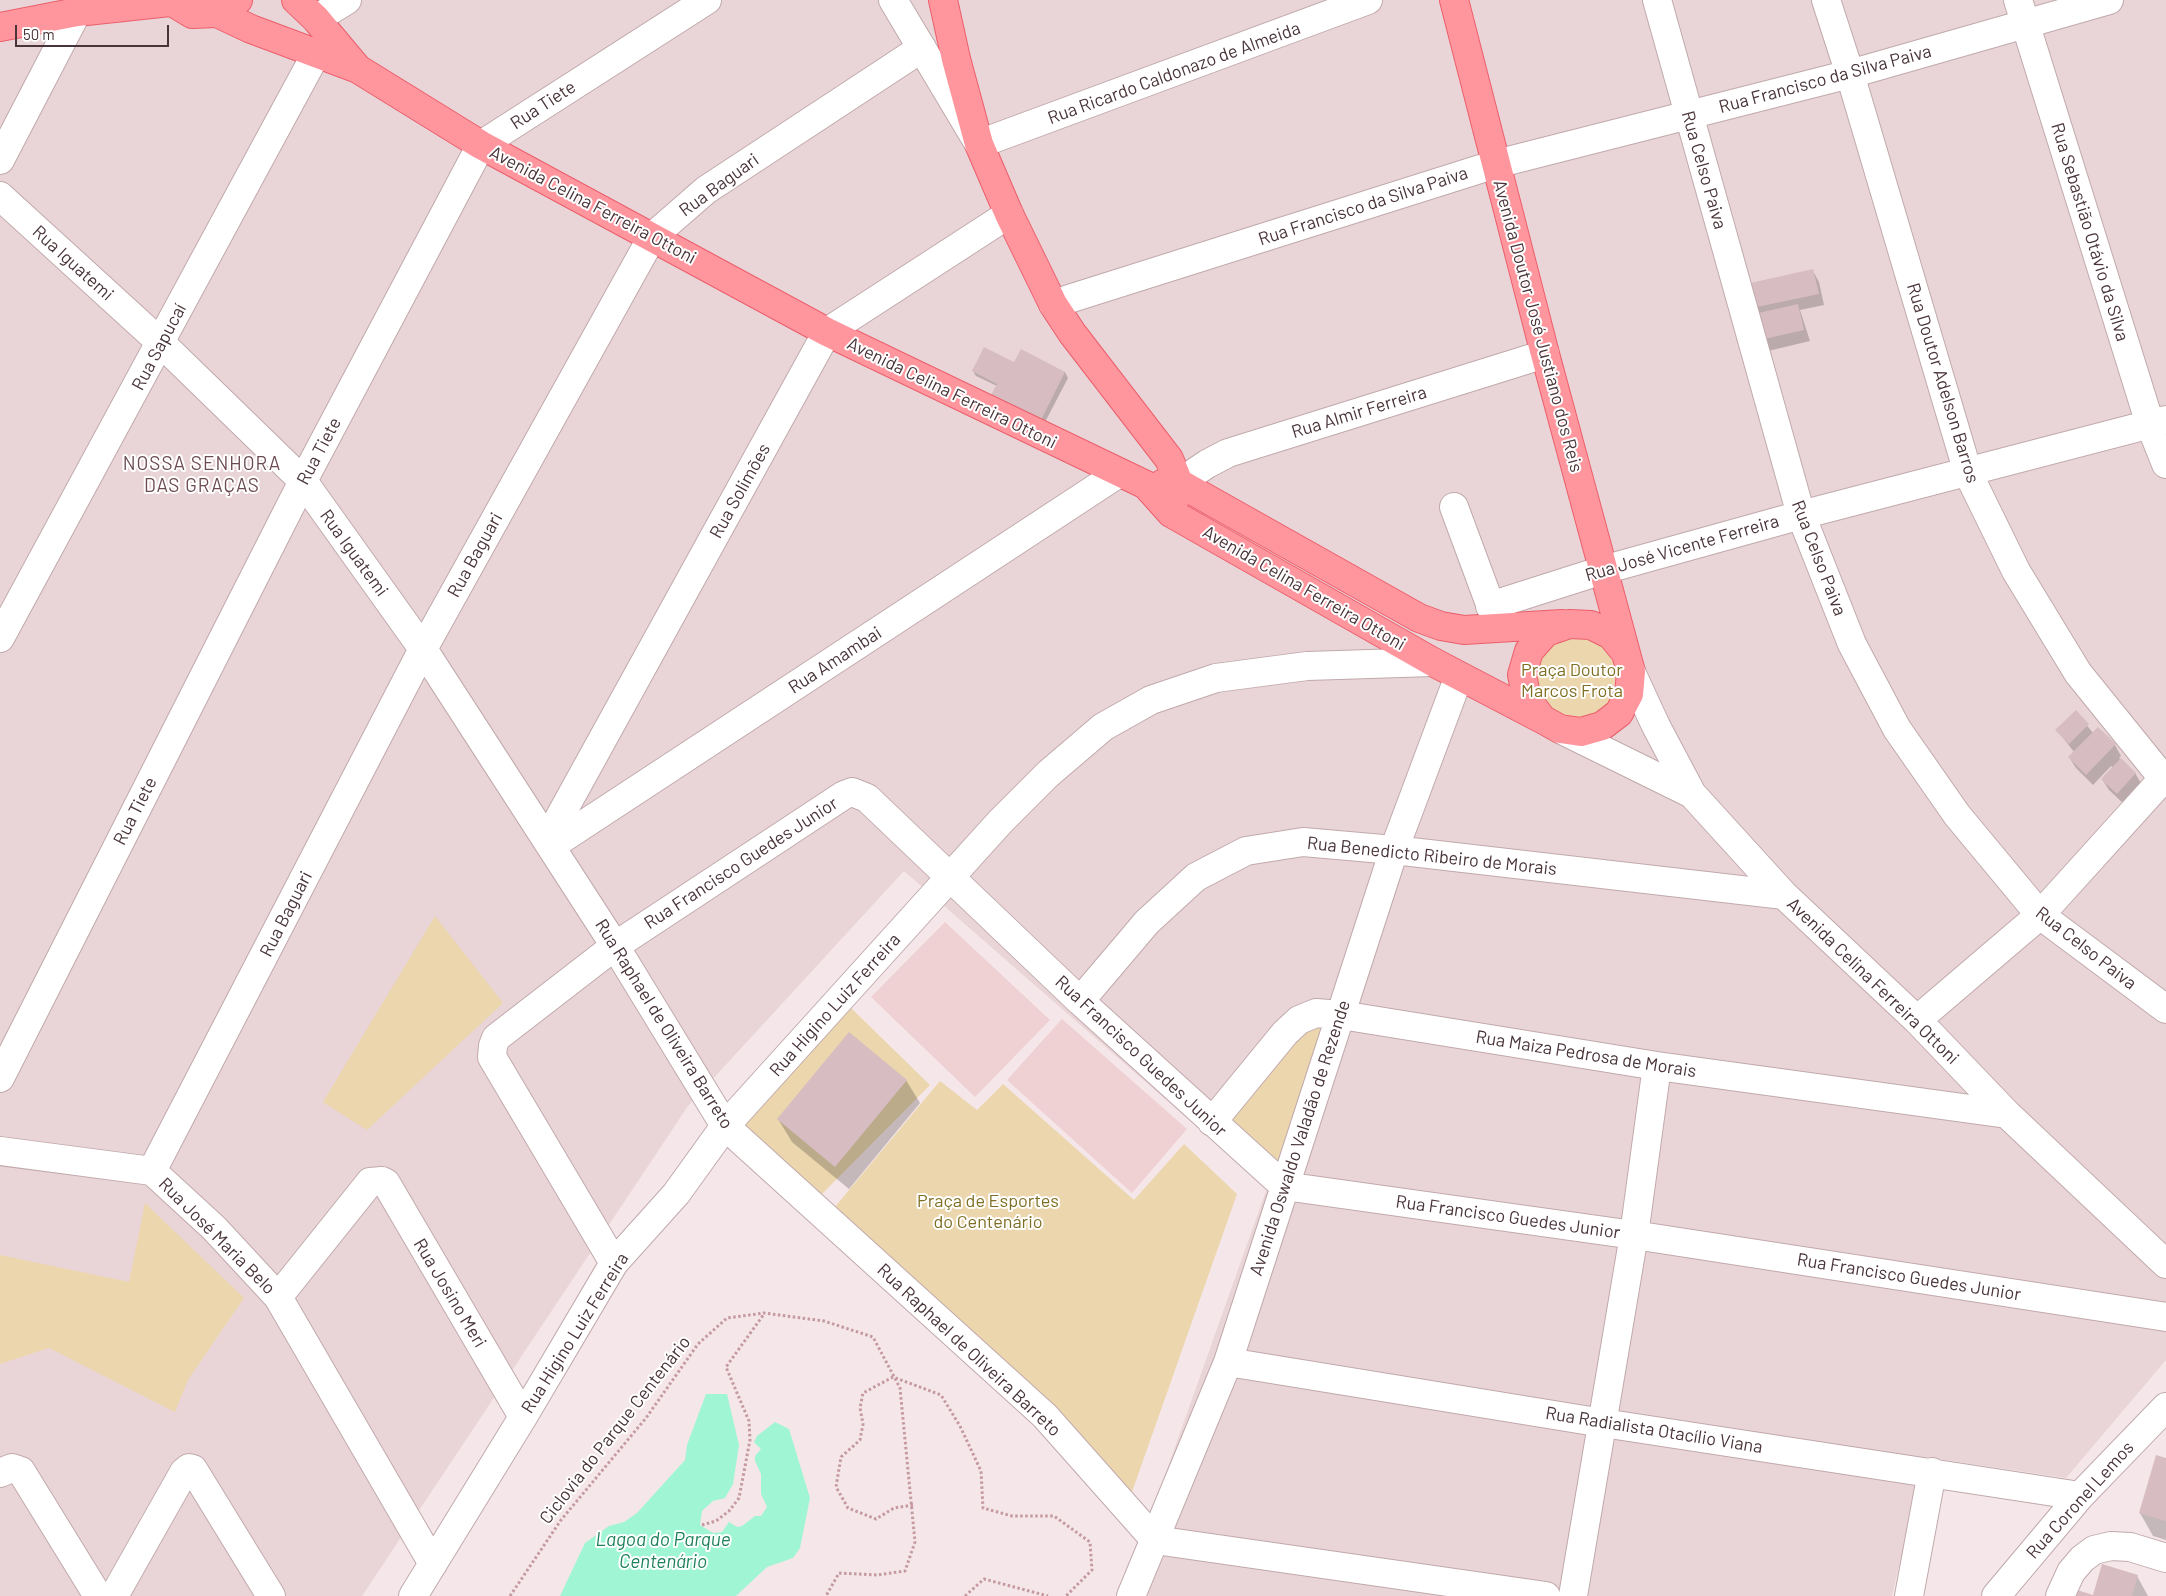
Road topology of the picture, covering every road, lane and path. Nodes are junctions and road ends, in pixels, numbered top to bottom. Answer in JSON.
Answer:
{"nodes":[{"id":1,"x":296,"y":0,"type":"edge"},
{"id":2,"x":347,"y":0,"type":"edge"},
{"id":3,"x":707,"y":0,"type":"edge"},
{"id":4,"x":893,"y":0,"type":"edge"},
{"id":5,"x":943,"y":0,"type":"edge"},
{"id":6,"x":1368,"y":0,"type":"edge"},
{"id":7,"x":1454,"y":0,"type":"edge"},
{"id":8,"x":1657,"y":0,"type":"edge"},
{"id":9,"x":1826,"y":0,"type":"edge"},
{"id":10,"x":2109,"y":0,"type":"edge"},
{"id":11,"x":170,"y":1,"type":"edge"},
{"id":12,"x":228,"y":7,"type":"edge"},
{"id":13,"x":77,"y":12,"type":"junction"},
{"id":14,"x":2022,"y":12,"type":"edge"},
{"id":15,"x":316,"y":19,"type":"junction"},
{"id":16,"x":0,"y":27,"type":"edge"},
{"id":17,"x":922,"y":48,"type":"junction"},
{"id":18,"x":316,"y":54,"type":"junction"},
{"id":19,"x":358,"y":70,"type":"junction"},
{"id":20,"x":1850,"y":74,"type":"junction"},
{"id":21,"x":1689,"y":116,"type":"junction"},
{"id":22,"x":979,"y":144,"type":"junction"},
{"id":23,"x":481,"y":145,"type":"junction"},
{"id":24,"x":0,"y":160,"type":"edge"},
{"id":25,"x":1496,"y":164,"type":"junction"},
{"id":26,"x":0,"y":196,"type":"edge"},
{"id":27,"x":1009,"y":214,"type":"junction"},
{"id":28,"x":652,"y":237,"type":"junction"},
{"id":29,"x":1053,"y":304,"type":"junction"},
{"id":30,"x":827,"y":332,"type":"junction"},
{"id":31,"x":161,"y":342,"type":"junction"},
{"id":32,"x":1545,"y":354,"type":"junction"},
{"id":33,"x":2158,"y":422,"type":"edge"},
{"id":34,"x":2166,"y":464,"type":"edge"},
{"id":35,"x":1968,"y":472,"type":"junction"},
{"id":36,"x":1119,"y":474,"type":"junction"},
{"id":37,"x":303,"y":481,"type":"junction"},
{"id":38,"x":1179,"y":483,"type":"junction"},
{"id":39,"x":1146,"y":485,"type":"junction"},
{"id":40,"x":1454,"y":507,"type":"dead end"},
{"id":41,"x":1171,"y":513,"type":"junction"},
{"id":42,"x":1801,"y":515,"type":"junction"},
{"id":43,"x":1603,"y":570,"type":"junction"},
{"id":44,"x":1495,"y":617,"type":"junction"},
{"id":45,"x":1569,"y":624,"type":"junction"},
{"id":46,"x":0,"y":638,"type":"edge"},
{"id":47,"x":423,"y":649,"type":"junction"},
{"id":48,"x":1434,"y":662,"type":"junction"},
{"id":49,"x":1628,"y":662,"type":"junction"},
{"id":50,"x":1458,"y":676,"type":"junction"},
{"id":51,"x":1551,"y":724,"type":"junction"},
{"id":52,"x":2164,"y":780,"type":"edge"},
{"id":53,"x":1692,"y":794,"type":"junction"},
{"id":54,"x":549,"y":843,"type":"junction"},
{"id":55,"x":1394,"y":850,"type":"junction"},
{"id":56,"x":951,"y":879,"type":"junction"},
{"id":57,"x":1784,"y":894,"type":"junction"},
{"id":58,"x":2040,"y":915,"type":"junction"},
{"id":59,"x":615,"y":946,"type":"junction"},
{"id":60,"x":1080,"y":1001,"type":"junction"},
{"id":61,"x":2166,"y":1010,"type":"edge"},
{"id":62,"x":1341,"y":1015,"type":"junction"},
{"id":63,"x":1917,"y":1020,"type":"junction"},
{"id":64,"x":1657,"y":1066,"type":"junction"},
{"id":65,"x":0,"y":1078,"type":"edge"},
{"id":66,"x":2007,"y":1114,"type":"junction"},
{"id":67,"x":1212,"y":1122,"type":"junction"},
{"id":68,"x":725,"y":1126,"type":"junction"},
{"id":69,"x":0,"y":1151,"type":"edge"},
{"id":70,"x":152,"y":1171,"type":"junction"},
{"id":71,"x":1284,"y":1186,"type":"junction"},
{"id":72,"x":1634,"y":1235,"type":"junction"},
{"id":73,"x":614,"y":1263,"type":"junction"},
{"id":74,"x":2166,"y":1264,"type":"edge"},
{"id":75,"x":278,"y":1297,"type":"junction"},
{"id":76,"x":764,"y":1313,"type":"junction"},
{"id":77,"x":2166,"y":1317,"type":"edge"},
{"id":78,"x":1228,"y":1362,"type":"junction"},
{"id":79,"x":894,"y":1377,"type":"junction"},
{"id":80,"x":2166,"y":1407,"type":"edge"},
{"id":81,"x":524,"y":1417,"type":"junction"},
{"id":82,"x":1603,"y":1423,"type":"junction"},
{"id":83,"x":1932,"y":1472,"type":"junction"},
{"id":84,"x":0,"y":1473,"type":"edge"},
{"id":85,"x":2080,"y":1496,"type":"junction"},
{"id":86,"x":913,"y":1505,"type":"junction"},
{"id":87,"x":702,"y":1525,"type":"dead end"},
{"id":88,"x":1155,"y":1540,"type":"junction"},
{"id":89,"x":2166,"y":1558,"type":"edge"},
{"id":90,"x":433,"y":1564,"type":"junction"},
{"id":91,"x":2002,"y":1594,"type":"edge"},
{"id":92,"x":98,"y":1596,"type":"edge"},
{"id":93,"x":114,"y":1596,"type":"edge"},
{"id":94,"x":271,"y":1596,"type":"edge"},
{"id":95,"x":413,"y":1596,"type":"edge"},
{"id":96,"x":510,"y":1596,"type":"edge"},
{"id":97,"x":826,"y":1596,"type":"edge"},
{"id":98,"x":965,"y":1596,"type":"edge"},
{"id":99,"x":1048,"y":1596,"type":"edge"},
{"id":100,"x":1066,"y":1596,"type":"edge"},
{"id":101,"x":1131,"y":1596,"type":"edge"},
{"id":102,"x":1546,"y":1596,"type":"edge"},
{"id":103,"x":1573,"y":1596,"type":"edge"},
{"id":104,"x":1909,"y":1596,"type":"edge"},
{"id":105,"x":2060,"y":1596,"type":"edge"}],
"edges":[{"from":1,"to":15,"type":"main road","name":"Avenida Celina Ferreira Ottoni"},
{"from":2,"to":15,"type":"street"},
{"from":3,"to":23,"type":"street","name":"Rua Tiete"},
{"from":4,"to":17,"type":"street"},
{"from":5,"to":22,"type":"main road"},
{"from":6,"to":22,"type":"street","name":"Rua Ricardo Caldonazo de Almeida"},
{"from":7,"to":25,"type":"main road","name":"Avenida Doutor José Justiano dos Reis"},
{"from":8,"to":21,"type":"street","name":"Rua Celso Paiva"},
{"from":9,"to":20,"type":"street","name":"Rua Doutor Adelson Barros"},
{"from":10,"to":14,"type":"street","name":"Rua Francisco da Silva Paiva"},
{"from":11,"to":12,"type":"main road","name":"Avenida Celina Ferreira Ottoni"},
{"from":11,"to":13,"type":"main road","name":"Avenida Celina Ferreira Ottoni"},
{"from":12,"to":18,"type":"main road","name":"Avenida Celina Ferreira Ottoni"},
{"from":13,"to":16,"type":"main road","name":"Avenida Celina Ferreira Ottoni"},
{"from":13,"to":24,"type":"street"},
{"from":14,"to":20,"type":"street","name":"Rua Francisco da Silva Paiva"},
{"from":14,"to":33,"type":"street","name":"Rua Sebastião Otávio da Silva"},
{"from":15,"to":19,"type":"main road","name":"Avenida Celina Ferreira Ottoni"},
{"from":17,"to":22,"type":"street"},
{"from":17,"to":28,"type":"street","name":"Rua Baguari"},
{"from":18,"to":19,"type":"main road","name":"Avenida Celina Ferreira Ottoni"},
{"from":18,"to":31,"type":"street","name":"Rua Sapucaí"},
{"from":19,"to":23,"type":"main road","name":"Avenida Celina Ferreira Ottoni"},
{"from":20,"to":21,"type":"street","name":"Rua Francisco da Silva Paiva"},
{"from":20,"to":35,"type":"street","name":"Rua Doutor Adelson Barros"},
{"from":21,"to":25,"type":"street","name":"Rua Francisco da Silva Paiva"},
{"from":21,"to":42,"type":"street","name":"Rua Celso Paiva"},
{"from":22,"to":27,"type":"main road"},
{"from":23,"to":28,"type":"main road","name":"Avenida Celina Ferreira Ottoni"},
{"from":23,"to":37,"type":"street","name":"Rua Tiete"},
{"from":25,"to":29,"type":"street","name":"Rua Francisco da Silva Paiva"},
{"from":25,"to":32,"type":"main road","name":"Avenida Doutor José Justiano dos Reis"},
{"from":26,"to":31,"type":"street","name":"Rua Iguatemi"},
{"from":27,"to":29,"type":"main road"},
{"from":27,"to":30,"type":"street","name":"Rua Solimões"},
{"from":28,"to":30,"type":"main road","name":"Avenida Celina Ferreira Ottoni"},
{"from":28,"to":47,"type":"street","name":"Rua Baguari"},
{"from":29,"to":38,"type":"main road"},
{"from":30,"to":36,"type":"main road","name":"Avenida Celina Ferreira Ottoni"},
{"from":30,"to":54,"type":"street","name":"Rua Solimões"},
{"from":31,"to":37,"type":"street","name":"Rua Iguatemi"},
{"from":31,"to":46,"type":"street","name":"Rua Sapucaí"},
{"from":32,"to":38,"type":"street","name":"Rua Almir Ferreira"},
{"from":32,"to":43,"type":"main road","name":"Avenida Doutor José Justiano dos Reis"},
{"from":33,"to":34,"type":"street","name":"Rua Sebastião Otávio da Silva"},
{"from":33,"to":35,"type":"street","name":"Rua José Vicente Ferreira"},
{"from":35,"to":42,"type":"street","name":"Rua José Vicente Ferreira"},
{"from":35,"to":52,"type":"street","name":"Rua Doutor Adelson Barros"},
{"from":36,"to":39,"type":"main road","name":"Avenida Celina Ferreira Ottoni"},
{"from":36,"to":54,"type":"street","name":"Rua Amambai"},
{"from":37,"to":47,"type":"street","name":"Rua Iguatemi"},
{"from":37,"to":65,"type":"street","name":"Rua Tiete"},
{"from":38,"to":39,"type":"main road"},
{"from":38,"to":41,"type":"main road"},
{"from":38,"to":44,"type":"main road"},
{"from":39,"to":41,"type":"main road","name":"Avenida Celina Ferreira Ottoni"},
{"from":40,"to":44,"type":"street"},
{"from":41,"to":48,"type":"main road","name":"Avenida Celina Ferreira Ottoni"},
{"from":42,"to":43,"type":"street","name":"Rua José Vicente Ferreira"},
{"from":42,"to":58,"type":"street","name":"Rua Celso Paiva"},
{"from":43,"to":44,"type":"street","name":"Rua José Vicente Ferreira"},
{"from":43,"to":49,"type":"main road","name":"Avenida Doutor José Justiano dos Reis"},
{"from":44,"to":45,"type":"main road"},
{"from":45,"to":49,"type":"main road"},
{"from":45,"to":51,"type":"main road"},
{"from":47,"to":54,"type":"street","name":"Rua Iguatemi"},
{"from":47,"to":70,"type":"street","name":"Rua Baguari"},
{"from":48,"to":50,"type":"main road","name":"Avenida Celina Ferreira Ottoni"},
{"from":48,"to":56,"type":"street","name":"Rua Higino Luiz Ferreira"},
{"from":49,"to":51,"type":"main road"},
{"from":49,"to":53,"type":"street","name":"Avenida Doutor José Justiano dos Reis"},
{"from":50,"to":51,"type":"main road","name":"Avenida Celina Ferreira Ottoni"},
{"from":50,"to":55,"type":"street","name":"Avenida Oswaldo Valadão de Rezende"},
{"from":51,"to":53,"type":"street","name":"Avenida Celina Ferreira Ottoni"},
{"from":52,"to":58,"type":"street"},
{"from":53,"to":57,"type":"street","name":"Avenida Celina Ferreira Ottoni"},
{"from":54,"to":59,"type":"street","name":"Rua Raphael de Oliveira Barreto"},
{"from":55,"to":57,"type":"street","name":"Rua Benedicto Ribeiro de Morais"},
{"from":55,"to":60,"type":"street","name":"Rua Benedicto Ribeiro de Morais"},
{"from":55,"to":62,"type":"street","name":"Avenida Oswaldo Valadão de Rezende"},
{"from":56,"to":59,"type":"street","name":"Rua Francisco Guedes Junior"},
{"from":56,"to":60,"type":"street","name":"Rua Francisco Guedes Junior"},
{"from":56,"to":68,"type":"street","name":"Rua Higino Luiz Ferreira"},
{"from":57,"to":63,"type":"street","name":"Avenida Celina Ferreira Ottoni"},
{"from":58,"to":61,"type":"street","name":"Rua Celso Paiva"},
{"from":58,"to":63,"type":"street"},
{"from":59,"to":68,"type":"street","name":"Rua Raphael de Oliveira Barreto"},
{"from":59,"to":73,"type":"street","name":"Rua Francisco Guedes Junior"},
{"from":60,"to":67,"type":"street","name":"Rua Francisco Guedes Junior"},
{"from":62,"to":64,"type":"street","name":"Rua Maiza Pedrosa de Morais"},
{"from":62,"to":67,"type":"street","name":"Rua Maiza Pedrosa de Morais"},
{"from":62,"to":71,"type":"street","name":"Avenida Oswaldo Valadão de Rezende"},
{"from":63,"to":66,"type":"street","name":"Avenida Celina Ferreira Ottoni"},
{"from":64,"to":66,"type":"street","name":"Rua Maiza Pedrosa de Morais"},
{"from":64,"to":72,"type":"street"},
{"from":66,"to":74,"type":"street","name":"Avenida Celina Ferreira Ottoni"},
{"from":67,"to":71,"type":"street","name":"Rua Francisco Guedes Junior"},
{"from":68,"to":73,"type":"street","name":"Rua Higino Luiz Ferreira"},
{"from":68,"to":88,"type":"street","name":"Rua Raphael de Oliveira Barreto"},
{"from":69,"to":70,"type":"street","name":"Rua José Maria Belo"},
{"from":70,"to":75,"type":"street","name":"Rua José Maria Belo"},
{"from":71,"to":72,"type":"street","name":"Rua Francisco Guedes Junior"},
{"from":71,"to":78,"type":"street","name":"Avenida Oswaldo Valadão de Rezende"},
{"from":72,"to":77,"type":"street","name":"Rua Francisco Guedes Junior"},
{"from":72,"to":82,"type":"street"},
{"from":73,"to":81,"type":"street","name":"Rua Higino Luiz Ferreira"},
{"from":75,"to":81,"type":"street","name":"Rua Josino Meri"},
{"from":75,"to":90,"type":"street","name":"Rua José Maria Belo"},
{"from":76,"to":79,"type":"path","name":"Ciclovia do Parque Centenário"},
{"from":76,"to":87,"type":"path"},
{"from":76,"to":96,"type":"path","name":"Ciclovia do Parque Centenário"},
{"from":78,"to":82,"type":"street","name":"Rua Radialista Otacílio Viana"},
{"from":78,"to":88,"type":"street","name":"Avenida Oswaldo Valadão de Rezende"},
{"from":79,"to":86,"type":"path","name":"Ciclovia do Parque Centenário"},
{"from":79,"to":86,"type":"path"},
{"from":79,"to":100,"type":"path"},
{"from":80,"to":85,"type":"street","name":"Rua Coronel Lemos"},
{"from":81,"to":90,"type":"street","name":"Rua Higino Luiz Ferreira"},
{"from":82,"to":83,"type":"street","name":"Rua Radialista Otacílio Viana"},
{"from":82,"to":103,"type":"street"},
{"from":83,"to":85,"type":"street","name":"Rua Radialista Otacílio Viana"},
{"from":83,"to":104,"type":"street"},
{"from":84,"to":92,"type":"street"},
{"from":85,"to":91,"type":"street","name":"Rua Coronel Lemos"},
{"from":86,"to":97,"type":"path","name":"Ciclovia do Parque Centenário"},
{"from":88,"to":101,"type":"street","name":"Avenida Oswaldo Valadão de Rezende"},
{"from":88,"to":102,"type":"street"},
{"from":89,"to":105,"type":"street"},
{"from":90,"to":95,"type":"street","name":"Rua Higino Luiz Ferreira"},
{"from":93,"to":94,"type":"street"},
{"from":98,"to":99,"type":"path"}]}
